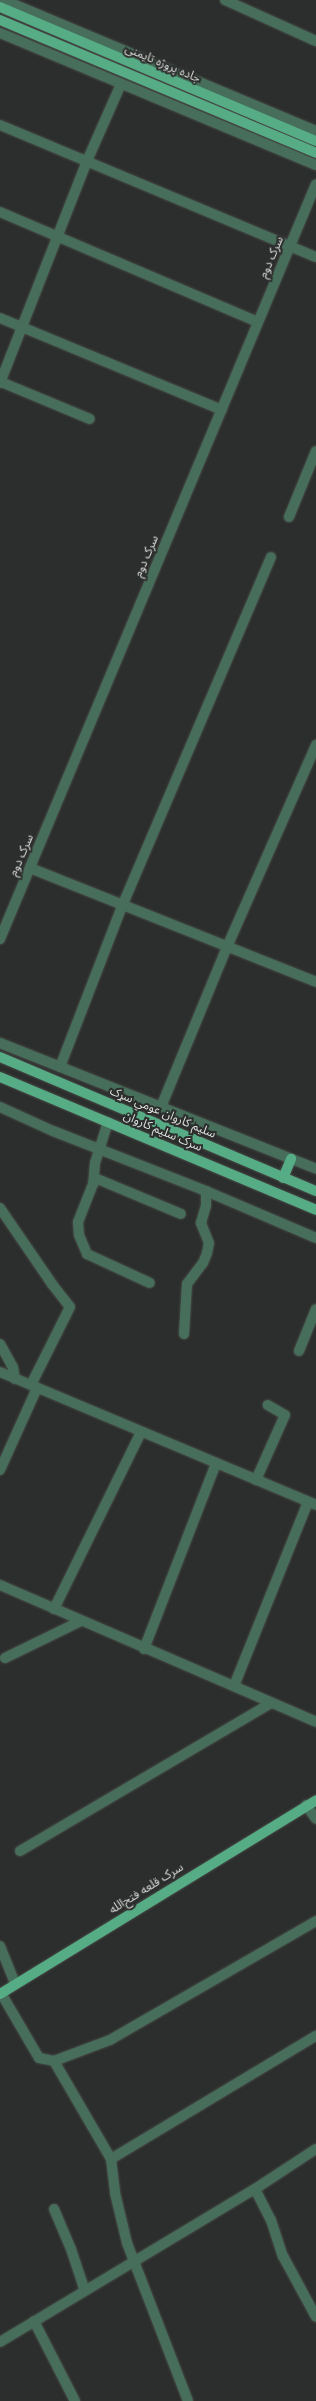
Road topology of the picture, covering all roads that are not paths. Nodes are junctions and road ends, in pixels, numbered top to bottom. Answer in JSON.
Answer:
{"nodes":[{"id":1,"x":4,"y":0,"type":"edge"},
{"id":2,"x":225,"y":0,"type":"edge"},
{"id":3,"x":0,"y":7,"type":"edge"},
{"id":4,"x":0,"y":20,"type":"edge"},
{"id":5,"x":0,"y":33,"type":"edge"},
{"id":6,"x":316,"y":42,"type":"edge"},
{"id":7,"x":121,"y":84,"type":"junction"},
{"id":8,"x":0,"y":125,"type":"edge"},
{"id":9,"x":316,"y":131,"type":"edge"},
{"id":10,"x":316,"y":140,"type":"edge"},
{"id":11,"x":316,"y":153,"type":"edge"},
{"id":12,"x":87,"y":161,"type":"junction"},
{"id":13,"x":316,"y":165,"type":"edge"},
{"id":14,"x":316,"y":184,"type":"edge"},
{"id":15,"x":0,"y":212,"type":"edge"},
{"id":16,"x":58,"y":235,"type":"junction"},
{"id":17,"x":290,"y":247,"type":"junction"},
{"id":18,"x":316,"y":257,"type":"edge"},
{"id":19,"x":0,"y":318,"type":"edge"},
{"id":20,"x":258,"y":322,"type":"junction"},
{"id":21,"x":22,"y":327,"type":"junction"},
{"id":22,"x":0,"y":383,"type":"edge"},
{"id":23,"x":222,"y":410,"type":"junction"},
{"id":24,"x":90,"y":419,"type":"dead end"},
{"id":25,"x":316,"y":452,"type":"edge"},
{"id":26,"x":289,"y":517,"type":"dead end"},
{"id":27,"x":271,"y":557,"type":"dead end"},
{"id":28,"x":316,"y":745,"type":"edge"},
{"id":29,"x":30,"y":868,"type":"junction"},
{"id":30,"x":123,"y":904,"type":"junction"},
{"id":31,"x":0,"y":939,"type":"edge"},
{"id":32,"x":227,"y":946,"type":"junction"},
{"id":33,"x":315,"y":980,"type":"edge"},
{"id":34,"x":0,"y":1043,"type":"edge"},
{"id":35,"x":0,"y":1057,"type":"edge"},
{"id":36,"x":60,"y":1066,"type":"junction"},
{"id":37,"x":0,"y":1077,"type":"edge"},
{"id":38,"x":0,"y":1107,"type":"edge"},
{"id":39,"x":161,"y":1107,"type":"junction"},
{"id":40,"x":108,"y":1122,"type":"junction"},
{"id":41,"x":98,"y":1148,"type":"junction"},
{"id":42,"x":291,"y":1159,"type":"junction"},
{"id":43,"x":316,"y":1169,"type":"edge"},
{"id":44,"x":95,"y":1178,"type":"junction"},
{"id":45,"x":283,"y":1178,"type":"junction"},
{"id":46,"x":206,"y":1191,"type":"junction"},
{"id":47,"x":316,"y":1191,"type":"edge"},
{"id":48,"x":0,"y":1208,"type":"edge"},
{"id":49,"x":316,"y":1210,"type":"edge"},
{"id":50,"x":181,"y":1214,"type":"dead end"},
{"id":51,"x":316,"y":1238,"type":"edge"},
{"id":52,"x":150,"y":1283,"type":"dead end"},
{"id":53,"x":316,"y":1309,"type":"edge"},
{"id":54,"x":184,"y":1334,"type":"dead end"},
{"id":55,"x":0,"y":1344,"type":"edge"},
{"id":56,"x":299,"y":1351,"type":"dead end"},
{"id":57,"x":0,"y":1372,"type":"edge"},
{"id":58,"x":15,"y":1379,"type":"junction"},
{"id":59,"x":34,"y":1386,"type":"junction"},
{"id":60,"x":268,"y":1405,"type":"dead end"},
{"id":61,"x":141,"y":1432,"type":"junction"},
{"id":62,"x":216,"y":1463,"type":"junction"},
{"id":63,"x":0,"y":1470,"type":"edge"},
{"id":64,"x":256,"y":1480,"type":"junction"},
{"id":65,"x":312,"y":1504,"type":"edge"},
{"id":66,"x":0,"y":1585,"type":"edge"},
{"id":67,"x":54,"y":1609,"type":"junction"},
{"id":68,"x":81,"y":1622,"type":"junction"},
{"id":69,"x":144,"y":1649,"type":"junction"},
{"id":70,"x":5,"y":1658,"type":"dead end"},
{"id":71,"x":234,"y":1686,"type":"junction"},
{"id":72,"x":271,"y":1703,"type":"junction"},
{"id":73,"x":316,"y":1722,"type":"edge"},
{"id":74,"x":316,"y":1791,"type":"edge"},
{"id":75,"x":316,"y":1800,"type":"edge"},
{"id":76,"x":306,"y":1804,"type":"junction"},
{"id":77,"x":316,"y":1819,"type":"edge"},
{"id":78,"x":20,"y":1851,"type":"dead end"},
{"id":79,"x":316,"y":1922,"type":"edge"},
{"id":80,"x":0,"y":1946,"type":"edge"},
{"id":81,"x":15,"y":1983,"type":"junction"},
{"id":82,"x":0,"y":1994,"type":"edge"},
{"id":83,"x":316,"y":2036,"type":"edge"},
{"id":84,"x":54,"y":2061,"type":"junction"},
{"id":85,"x":316,"y":2149,"type":"edge"},
{"id":86,"x":112,"y":2159,"type":"junction"},
{"id":87,"x":255,"y":2189,"type":"junction"},
{"id":88,"x":54,"y":2209,"type":"dead end"},
{"id":89,"x":135,"y":2262,"type":"junction"},
{"id":90,"x":85,"y":2291,"type":"junction"},
{"id":91,"x":316,"y":2317,"type":"edge"},
{"id":92,"x":34,"y":2321,"type":"junction"},
{"id":93,"x":0,"y":2342,"type":"edge"},
{"id":94,"x":75,"y":2401,"type":"edge"},
{"id":95,"x":188,"y":2401,"type":"edge"}],
"edges":[{"from":1,"to":9,"type":"street","name":"جاده پروژه تایمنی"},
{"from":2,"to":6,"type":"street"},
{"from":3,"to":10,"type":"main road","name":"جاده پروژه تایمنی"},
{"from":4,"to":11,"type":"main road","name":"جاده پروژه تایمنی"},
{"from":5,"to":7,"type":"street"},
{"from":7,"to":12,"type":"street"},
{"from":7,"to":13,"type":"street"},
{"from":8,"to":12,"type":"street"},
{"from":12,"to":16,"type":"street"},
{"from":12,"to":17,"type":"street"},
{"from":14,"to":17,"type":"street","name":"سرک دوم"},
{"from":15,"to":16,"type":"street"},
{"from":16,"to":20,"type":"street"},
{"from":16,"to":21,"type":"street"},
{"from":17,"to":18,"type":"street"},
{"from":17,"to":20,"type":"street","name":"سرک دوم"},
{"from":19,"to":21,"type":"street"},
{"from":20,"to":23,"type":"street","name":"سرک دوم"},
{"from":21,"to":22,"type":"street"},
{"from":21,"to":23,"type":"street"},
{"from":22,"to":24,"type":"street"},
{"from":23,"to":29,"type":"street","name":"سرک دوم"},
{"from":25,"to":26,"type":"street"},
{"from":27,"to":30,"type":"street"},
{"from":28,"to":32,"type":"street"},
{"from":29,"to":30,"type":"street"},
{"from":29,"to":31,"type":"street","name":"سرک دوم"},
{"from":30,"to":32,"type":"street"},
{"from":30,"to":36,"type":"street"},
{"from":32,"to":33,"type":"street"},
{"from":32,"to":39,"type":"street"},
{"from":34,"to":36,"type":"street"},
{"from":35,"to":45,"type":"main road","name":"سلیم کاروان عومي سړک"},
{"from":36,"to":39,"type":"street"},
{"from":37,"to":40,"type":"main road","name":"سرک سلیم کاروان"},
{"from":38,"to":41,"type":"street"},
{"from":39,"to":42,"type":"street"},
{"from":40,"to":41,"type":"street"},
{"from":40,"to":49,"type":"main road","name":"سرک سلیم کاروان"},
{"from":41,"to":44,"type":"street"},
{"from":41,"to":46,"type":"street"},
{"from":42,"to":43,"type":"street"},
{"from":42,"to":45,"type":"main road"},
{"from":44,"to":50,"type":"street"},
{"from":44,"to":52,"type":"street"},
{"from":45,"to":47,"type":"main road","name":"سلیم کاروان عومي سړک"},
{"from":46,"to":51,"type":"street"},
{"from":46,"to":54,"type":"street"},
{"from":48,"to":59,"type":"street"},
{"from":53,"to":56,"type":"street"},
{"from":55,"to":58,"type":"street"},
{"from":57,"to":58,"type":"street"},
{"from":58,"to":59,"type":"street"},
{"from":59,"to":61,"type":"street"},
{"from":59,"to":63,"type":"street"},
{"from":60,"to":64,"type":"street"},
{"from":61,"to":62,"type":"street"},
{"from":61,"to":67,"type":"street"},
{"from":62,"to":64,"type":"street"},
{"from":62,"to":69,"type":"street"},
{"from":64,"to":65,"type":"street"},
{"from":65,"to":71,"type":"street"},
{"from":66,"to":67,"type":"street"},
{"from":67,"to":68,"type":"street"},
{"from":68,"to":69,"type":"street"},
{"from":68,"to":70,"type":"street"},
{"from":69,"to":71,"type":"street"},
{"from":71,"to":72,"type":"street"},
{"from":72,"to":73,"type":"street"},
{"from":72,"to":78,"type":"street"},
{"from":74,"to":76,"type":"main road","name":"سرک قلعه فتح‌الله"},
{"from":75,"to":76,"type":"main road","name":"سرک قلعه فتح‌الله"},
{"from":76,"to":77,"type":"street"},
{"from":76,"to":81,"type":"main road","name":"سرک قلعه فتح‌الله"},
{"from":79,"to":84,"type":"street"},
{"from":80,"to":81,"type":"street"},
{"from":81,"to":82,"type":"main road","name":"سرک قلعه فتح‌الله"},
{"from":82,"to":84,"type":"street"},
{"from":83,"to":86,"type":"street"},
{"from":84,"to":86,"type":"street"},
{"from":85,"to":87,"type":"street"},
{"from":86,"to":89,"type":"street"},
{"from":87,"to":89,"type":"street"},
{"from":87,"to":91,"type":"street"},
{"from":88,"to":90,"type":"street"},
{"from":89,"to":90,"type":"street"},
{"from":89,"to":95,"type":"street"},
{"from":90,"to":92,"type":"street"},
{"from":92,"to":93,"type":"street"},
{"from":92,"to":94,"type":"street"}]}
